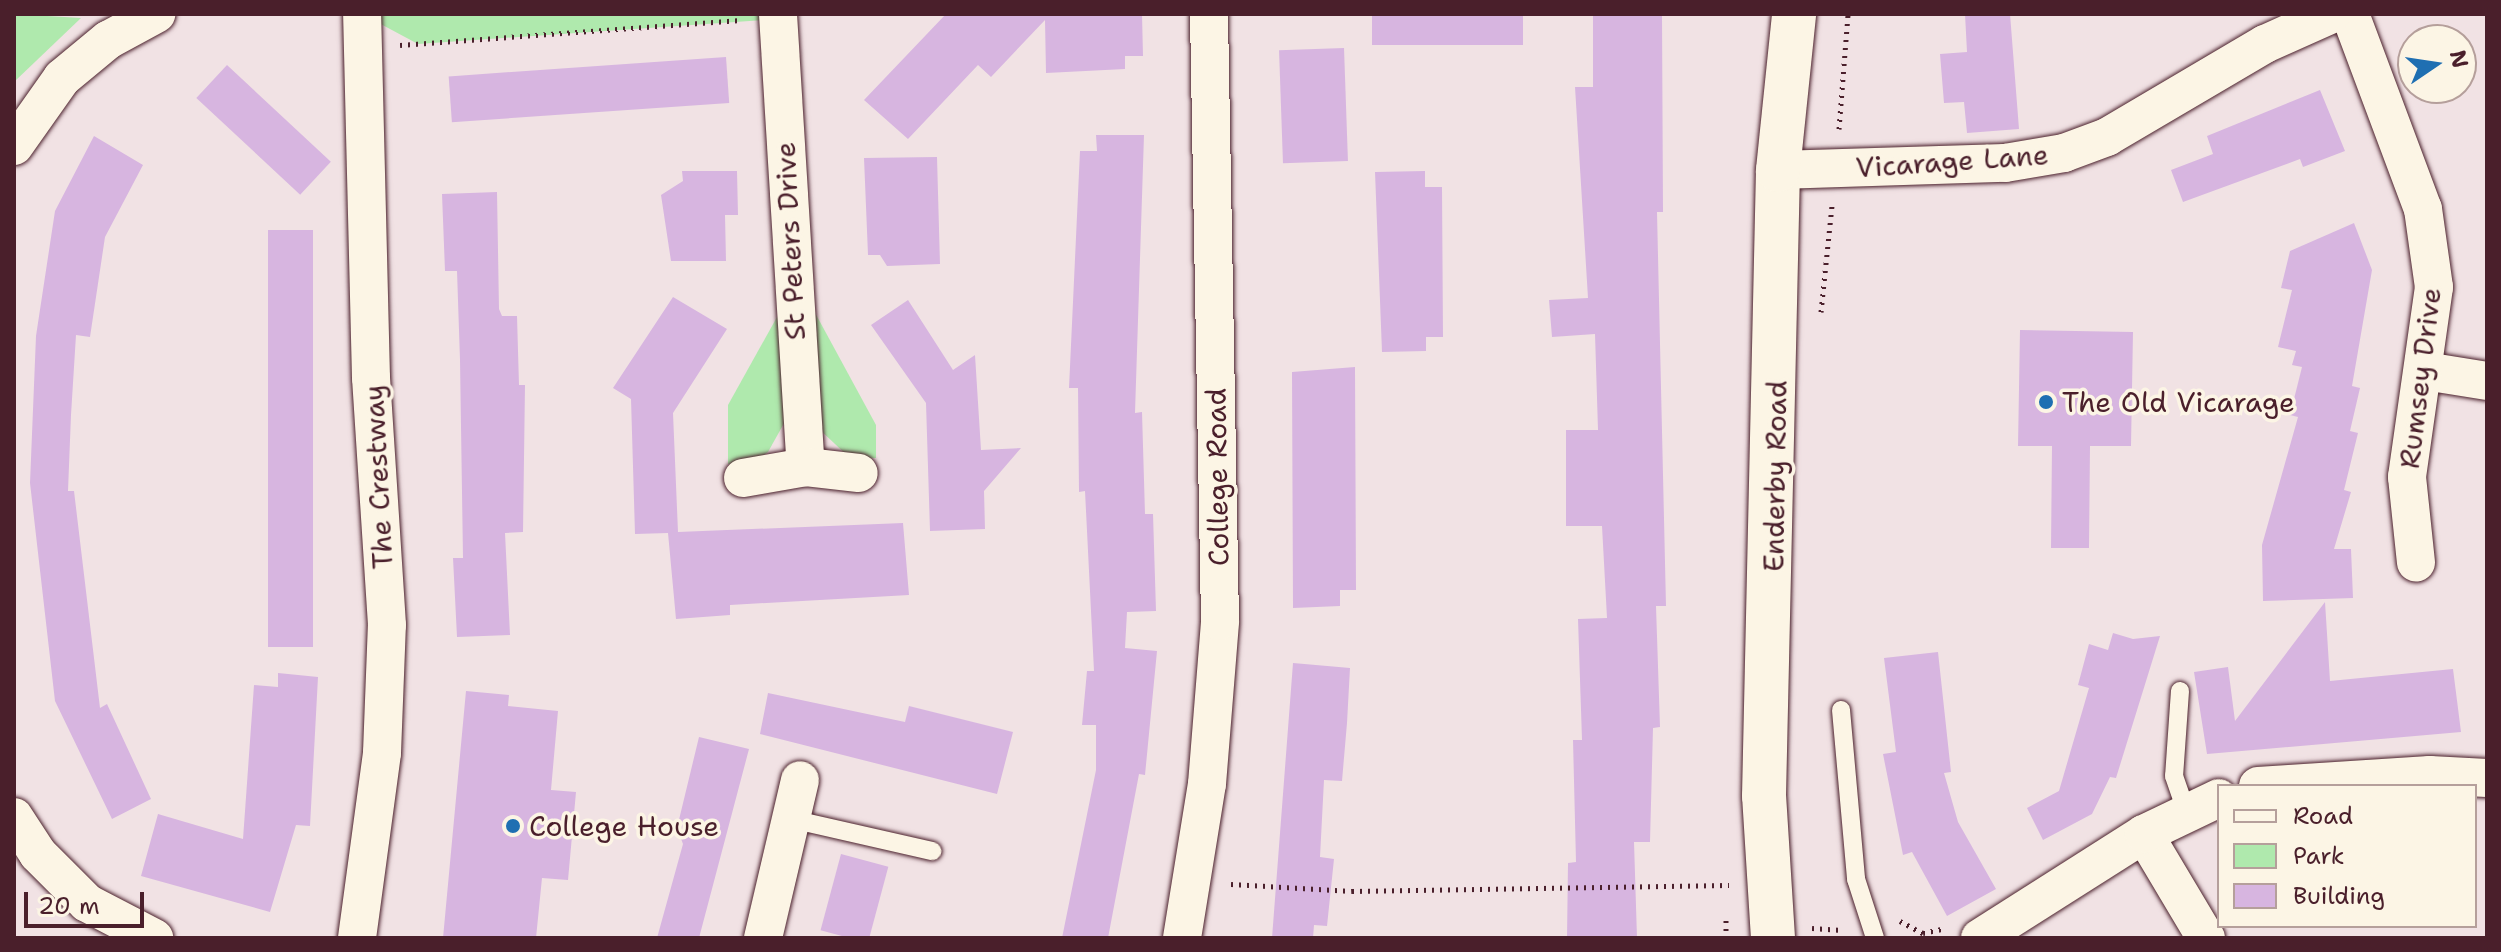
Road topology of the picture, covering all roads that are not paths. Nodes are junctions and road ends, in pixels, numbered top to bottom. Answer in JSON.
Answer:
{"nodes":[{"id":1,"x":156,"y":14,"type":"edge"},
{"id":2,"x":1209,"y":14,"type":"edge"},
{"id":3,"x":1794,"y":14,"type":"edge"},
{"id":4,"x":2332,"y":14,"type":"edge"},
{"id":5,"x":2350,"y":14,"type":"edge"},
{"id":6,"x":778,"y":16,"type":"edge"},
{"id":7,"x":363,"y":30,"type":"edge"},
{"id":8,"x":14,"y":146,"type":"edge"},
{"id":9,"x":1778,"y":170,"type":"junction"},
{"id":10,"x":2425,"y":371,"type":"junction"},
{"id":11,"x":2487,"y":381,"type":"edge"},
{"id":12,"x":806,"y":467,"type":"junction"},
{"id":13,"x":859,"y":473,"type":"dead end"},
{"id":14,"x":743,"y":478,"type":"dead end"},
{"id":15,"x":2416,"y":563,"type":"dead end"},
{"id":16,"x":2180,"y":691,"type":"dead end"},
{"id":17,"x":1841,"y":710,"type":"dead end"},
{"id":18,"x":2487,"y":778,"type":"edge"},
{"id":19,"x":800,"y":780,"type":"dead end"},
{"id":20,"x":2289,"y":784,"type":"edge"},
{"id":21,"x":2202,"y":804,"type":"edge"},
{"id":22,"x":14,"y":817,"type":"edge"},
{"id":23,"x":791,"y":819,"type":"junction"},
{"id":24,"x":2144,"y":834,"type":"junction"},
{"id":25,"x":932,"y":851,"type":"dead end"},
{"id":26,"x":1771,"y":915,"type":"edge"},
{"id":27,"x":1985,"y":937,"type":"edge"},
{"id":28,"x":154,"y":938,"type":"edge"},
{"id":29,"x":357,"y":938,"type":"edge"},
{"id":30,"x":763,"y":938,"type":"edge"},
{"id":31,"x":1182,"y":938,"type":"edge"},
{"id":32,"x":1875,"y":938,"type":"edge"},
{"id":33,"x":2206,"y":938,"type":"edge"}],
"edges":[{"from":1,"to":8,"type":"street"},
{"from":2,"to":31,"type":"street","name":"College Road"},
{"from":3,"to":9,"type":"main road","name":"Enderby Road"},
{"from":4,"to":9,"type":"street","name":"Vicarage Lane"},
{"from":5,"to":10,"type":"street","name":"Rumsey Drive"},
{"from":6,"to":12,"type":"street","name":"St Peters Drive"},
{"from":7,"to":29,"type":"street","name":"The Crestway"},
{"from":9,"to":26,"type":"main road","name":"Enderby Road"},
{"from":10,"to":11,"type":"street"},
{"from":10,"to":15,"type":"street","name":"Rumsey Drive"},
{"from":12,"to":13,"type":"street"},
{"from":12,"to":14,"type":"street"},
{"from":16,"to":21,"type":"lane"},
{"from":17,"to":32,"type":"lane"},
{"from":18,"to":20,"type":"street"},
{"from":19,"to":23,"type":"street"},
{"from":21,"to":24,"type":"street"},
{"from":22,"to":28,"type":"street"},
{"from":23,"to":25,"type":"lane"},
{"from":23,"to":30,"type":"street"},
{"from":24,"to":27,"type":"street"},
{"from":24,"to":33,"type":"street"}]}
